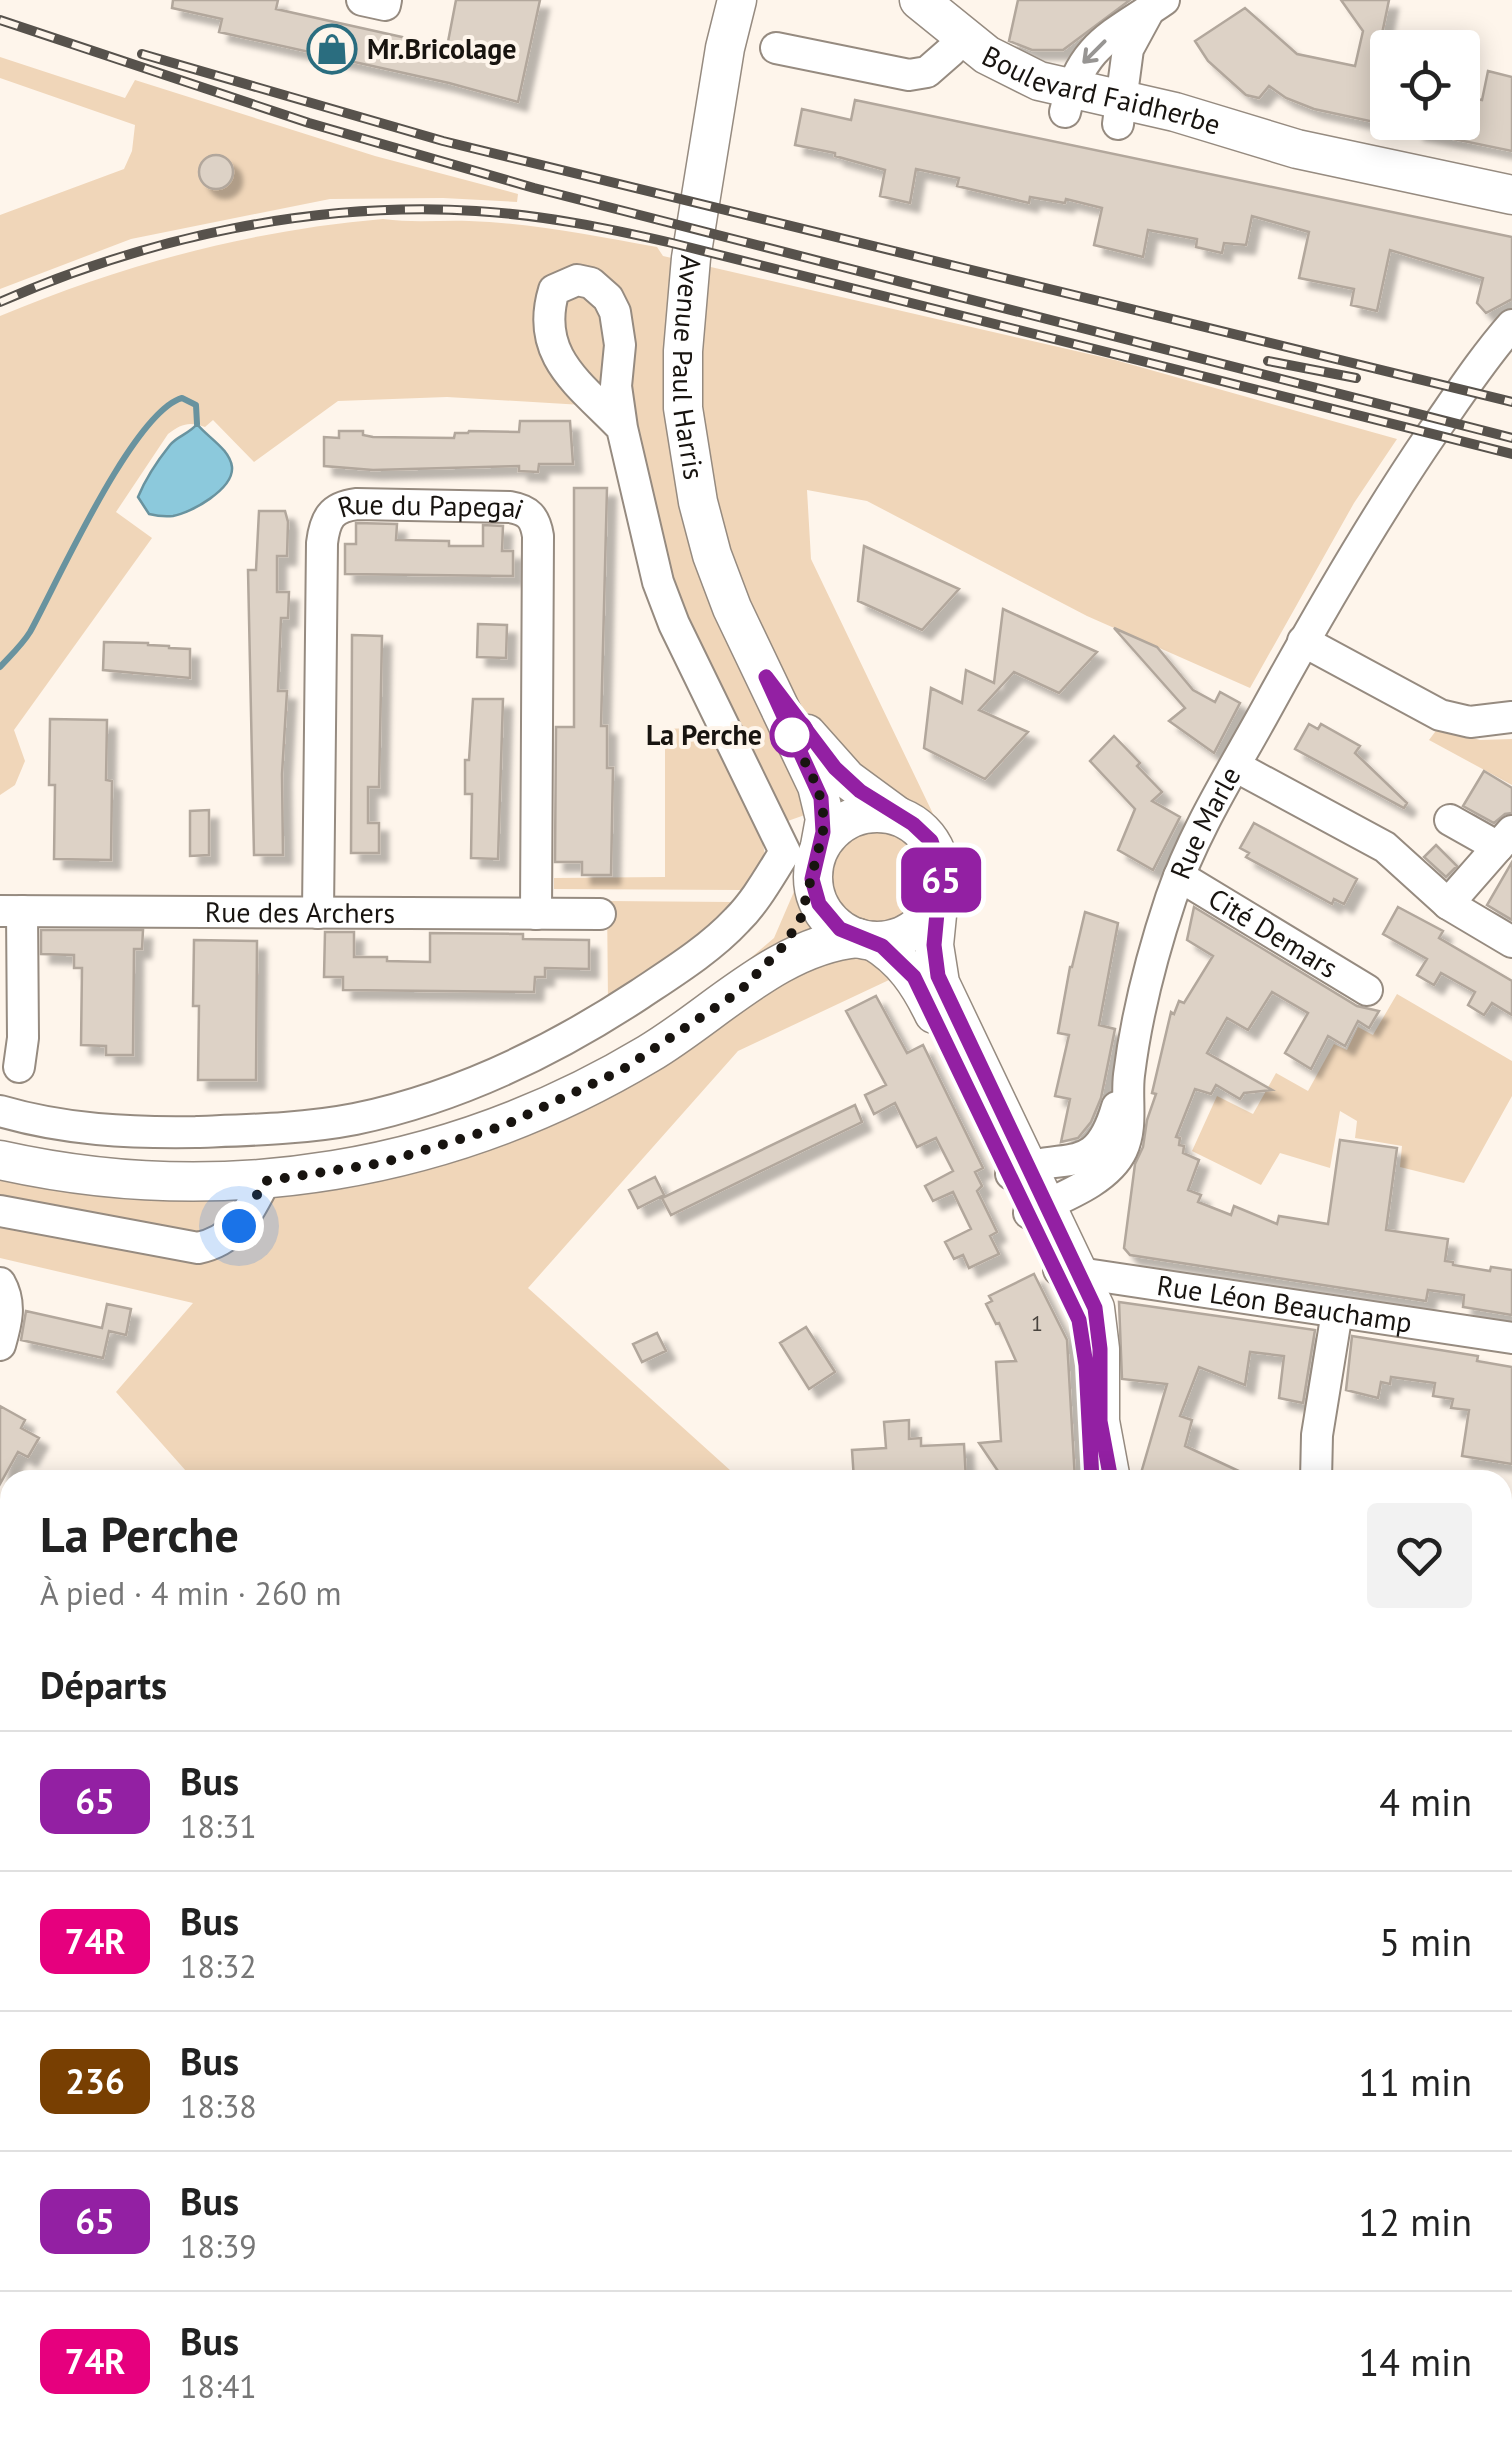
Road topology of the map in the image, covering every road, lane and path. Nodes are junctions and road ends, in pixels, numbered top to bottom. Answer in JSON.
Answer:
{"nodes":[{"id":1,"x":362,"y":0,"type":"edge"},
{"id":2,"x":386,"y":0,"type":"edge"},
{"id":3,"x":728,"y":0,"type":"edge"},
{"id":4,"x":737,"y":0,"type":"edge"},
{"id":5,"x":904,"y":0,"type":"edge"},
{"id":6,"x":919,"y":0,"type":"edge"},
{"id":7,"x":1156,"y":6,"type":"edge"},
{"id":8,"x":725,"y":48,"type":"junction"},
{"id":9,"x":776,"y":48,"type":"dead end"},
{"id":10,"x":952,"y":51,"type":"junction"},
{"id":11,"x":1067,"y":101,"type":"junction"},
{"id":12,"x":1120,"y":113,"type":"junction"},
{"id":13,"x":1512,"y":195,"type":"edge"},
{"id":14,"x":1512,"y":325,"type":"edge"},
{"id":15,"x":622,"y":428,"type":"dead end"},
{"id":16,"x":1304,"y":641,"type":"junction"},
{"id":17,"x":766,"y":677,"type":"junction"},
{"id":18,"x":1512,"y":717,"type":"edge"},
{"id":19,"x":1234,"y":766,"type":"junction"},
{"id":20,"x":896,"y":816,"type":"junction"},
{"id":21,"x":1450,"y":820,"type":"dead end"},
{"id":22,"x":1505,"y":839,"type":"edge"},
{"id":23,"x":808,"y":857,"type":"junction"},
{"id":24,"x":1180,"y":876,"type":"junction"},
{"id":25,"x":939,"y":895,"type":"junction"},
{"id":26,"x":1448,"y":904,"type":"junction"},
{"id":27,"x":11,"y":911,"type":"edge"},
{"id":28,"x":318,"y":913,"type":"junction"},
{"id":29,"x":536,"y":914,"type":"junction"},
{"id":30,"x":600,"y":914,"type":"dead end"},
{"id":31,"x":865,"y":939,"type":"junction"},
{"id":32,"x":1512,"y":942,"type":"edge"},
{"id":33,"x":1368,"y":990,"type":"dead end"},
{"id":34,"x":740,"y":991,"type":"junction"},
{"id":35,"x":20,"y":1067,"type":"dead end"},
{"id":36,"x":1129,"y":1076,"type":"junction"},
{"id":37,"x":0,"y":1112,"type":"edge"},
{"id":38,"x":0,"y":1160,"type":"edge"},
{"id":39,"x":1020,"y":1170,"type":"junction"},
{"id":40,"x":265,"y":1181,"type":"junction"},
{"id":41,"x":1038,"y":1208,"type":"junction"},
{"id":42,"x":0,"y":1211,"type":"edge"},
{"id":43,"x":1068,"y":1271,"type":"junction"},
{"id":44,"x":0,"y":1284,"type":"edge"},
{"id":45,"x":1337,"y":1312,"type":"junction"},
{"id":46,"x":1512,"y":1338,"type":"edge"},
{"id":47,"x":0,"y":1345,"type":"edge"},
{"id":48,"x":1091,"y":1470,"type":"edge"},
{"id":49,"x":1109,"y":1470,"type":"edge"},
{"id":50,"x":1316,"y":1470,"type":"edge"}],
"edges":[{"from":1,"to":2,"type":"street"},
{"from":3,"to":8,"type":"main road","name":"Avenue Paul Harris"},
{"from":4,"to":8,"type":"main road","name":"Avenue Paul Harris"},
{"from":5,"to":10,"type":"main road","name":"Boulevard Faidherbe"},
{"from":6,"to":11,"type":"main road","name":"Boulevard Faidherbe"},
{"from":7,"to":11,"type":"street","one_way":true},
{"from":7,"to":12,"type":"street"},
{"from":8,"to":17,"type":"main road","name":"Avenue Paul Harris"},
{"from":9,"to":10,"type":"street"},
{"from":10,"to":11,"type":"main road","name":"Boulevard Faidherbe"},
{"from":11,"to":12,"type":"main road","name":"Boulevard Faidherbe"},
{"from":12,"to":13,"type":"main road","name":"Boulevard Faidherbe"},
{"from":14,"to":16,"type":"street","name":"Rue Marle"},
{"from":15,"to":23,"type":"street"},
{"from":16,"to":18,"type":"street"},
{"from":16,"to":19,"type":"street","name":"Rue Marle"},
{"from":17,"to":20,"type":"main road","name":"Avenue Paul Harris"},
{"from":17,"to":23,"type":"main road","name":"Avenue Paul Harris"},
{"from":19,"to":24,"type":"street","name":"Rue Marle"},
{"from":19,"to":26,"type":"street"},
{"from":20,"to":23,"type":"main road"},
{"from":20,"to":25,"type":"main road"},
{"from":21,"to":22,"type":"street"},
{"from":22,"to":26,"type":"street"},
{"from":23,"to":31,"type":"main road"},
{"from":23,"to":34,"type":"main road","name":"Avenue Paul Harris"},
{"from":23,"to":37,"type":"street"},
{"from":24,"to":33,"type":"street","name":"Cité Demars"},
{"from":24,"to":36,"type":"street","name":"Rue Marle"},
{"from":25,"to":31,"type":"main road"},
{"from":25,"to":39,"type":"main road"},
{"from":26,"to":32,"type":"street"},
{"from":27,"to":28,"type":"street","name":"Rue des Archers"},
{"from":27,"to":35,"type":"street"},
{"from":28,"to":29,"type":"street","name":"Rue des Archers"},
{"from":28,"to":29,"type":"street","name":"Rue du Papegai"},
{"from":29,"to":30,"type":"street","name":"Rue des Archers"},
{"from":31,"to":34,"type":"main road","name":"Avenue Paul Harris"},
{"from":31,"to":39,"type":"main road"},
{"from":34,"to":40,"type":"main road","name":"Avenue Paul Harris"},
{"from":36,"to":39,"type":"street","name":"Rue Marle"},
{"from":36,"to":41,"type":"street","name":"Rue Marle"},
{"from":38,"to":40,"type":"main road","name":"Avenue Paul Harris"},
{"from":39,"to":41,"type":"main road"},
{"from":40,"to":42,"type":"street"},
{"from":41,"to":43,"type":"main road"},
{"from":43,"to":45,"type":"street","name":"Rue Léon Beauchamp"},
{"from":43,"to":48,"type":"main road"},
{"from":43,"to":49,"type":"main road"},
{"from":44,"to":47,"type":"street"},
{"from":45,"to":46,"type":"street","name":"Rue Léon Beauchamp"},
{"from":45,"to":50,"type":"street"}]}
